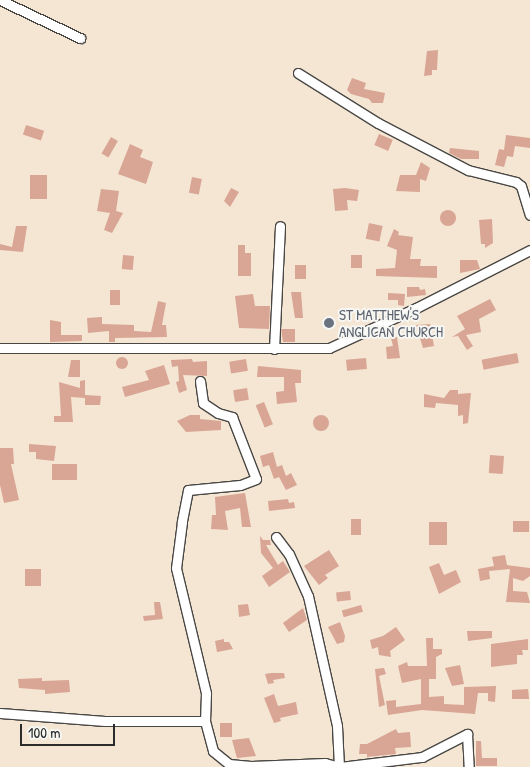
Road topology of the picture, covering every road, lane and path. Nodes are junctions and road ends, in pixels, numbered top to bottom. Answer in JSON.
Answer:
{"nodes":[{"id":1,"x":0,"y":0,"type":"edge"},
{"id":2,"x":80,"y":38,"type":"dead end"},
{"id":3,"x":298,"y":73,"type":"dead end"},
{"id":4,"x":530,"y":215,"type":"edge"},
{"id":5,"x":280,"y":226,"type":"dead end"},
{"id":6,"x":530,"y":250,"type":"edge"},
{"id":7,"x":0,"y":348,"type":"edge"},
{"id":8,"x":274,"y":349,"type":"junction"},
{"id":9,"x":200,"y":381,"type":"dead end"},
{"id":10,"x":276,"y":537,"type":"dead end"},
{"id":11,"x":0,"y":713,"type":"edge"},
{"id":12,"x":205,"y":721,"type":"junction"},
{"id":13,"x":339,"y":767,"type":"edge"},
{"id":14,"x":469,"y":767,"type":"edge"}],
"edges":[{"from":1,"to":2,"type":"street"},
{"from":3,"to":4,"type":"street"},
{"from":5,"to":8,"type":"street"},
{"from":6,"to":8,"type":"street"},
{"from":7,"to":8,"type":"street"},
{"from":9,"to":12,"type":"street"},
{"from":10,"to":13,"type":"street"},
{"from":11,"to":12,"type":"street"},
{"from":12,"to":13,"type":"street"},
{"from":13,"to":14,"type":"street"}]}
